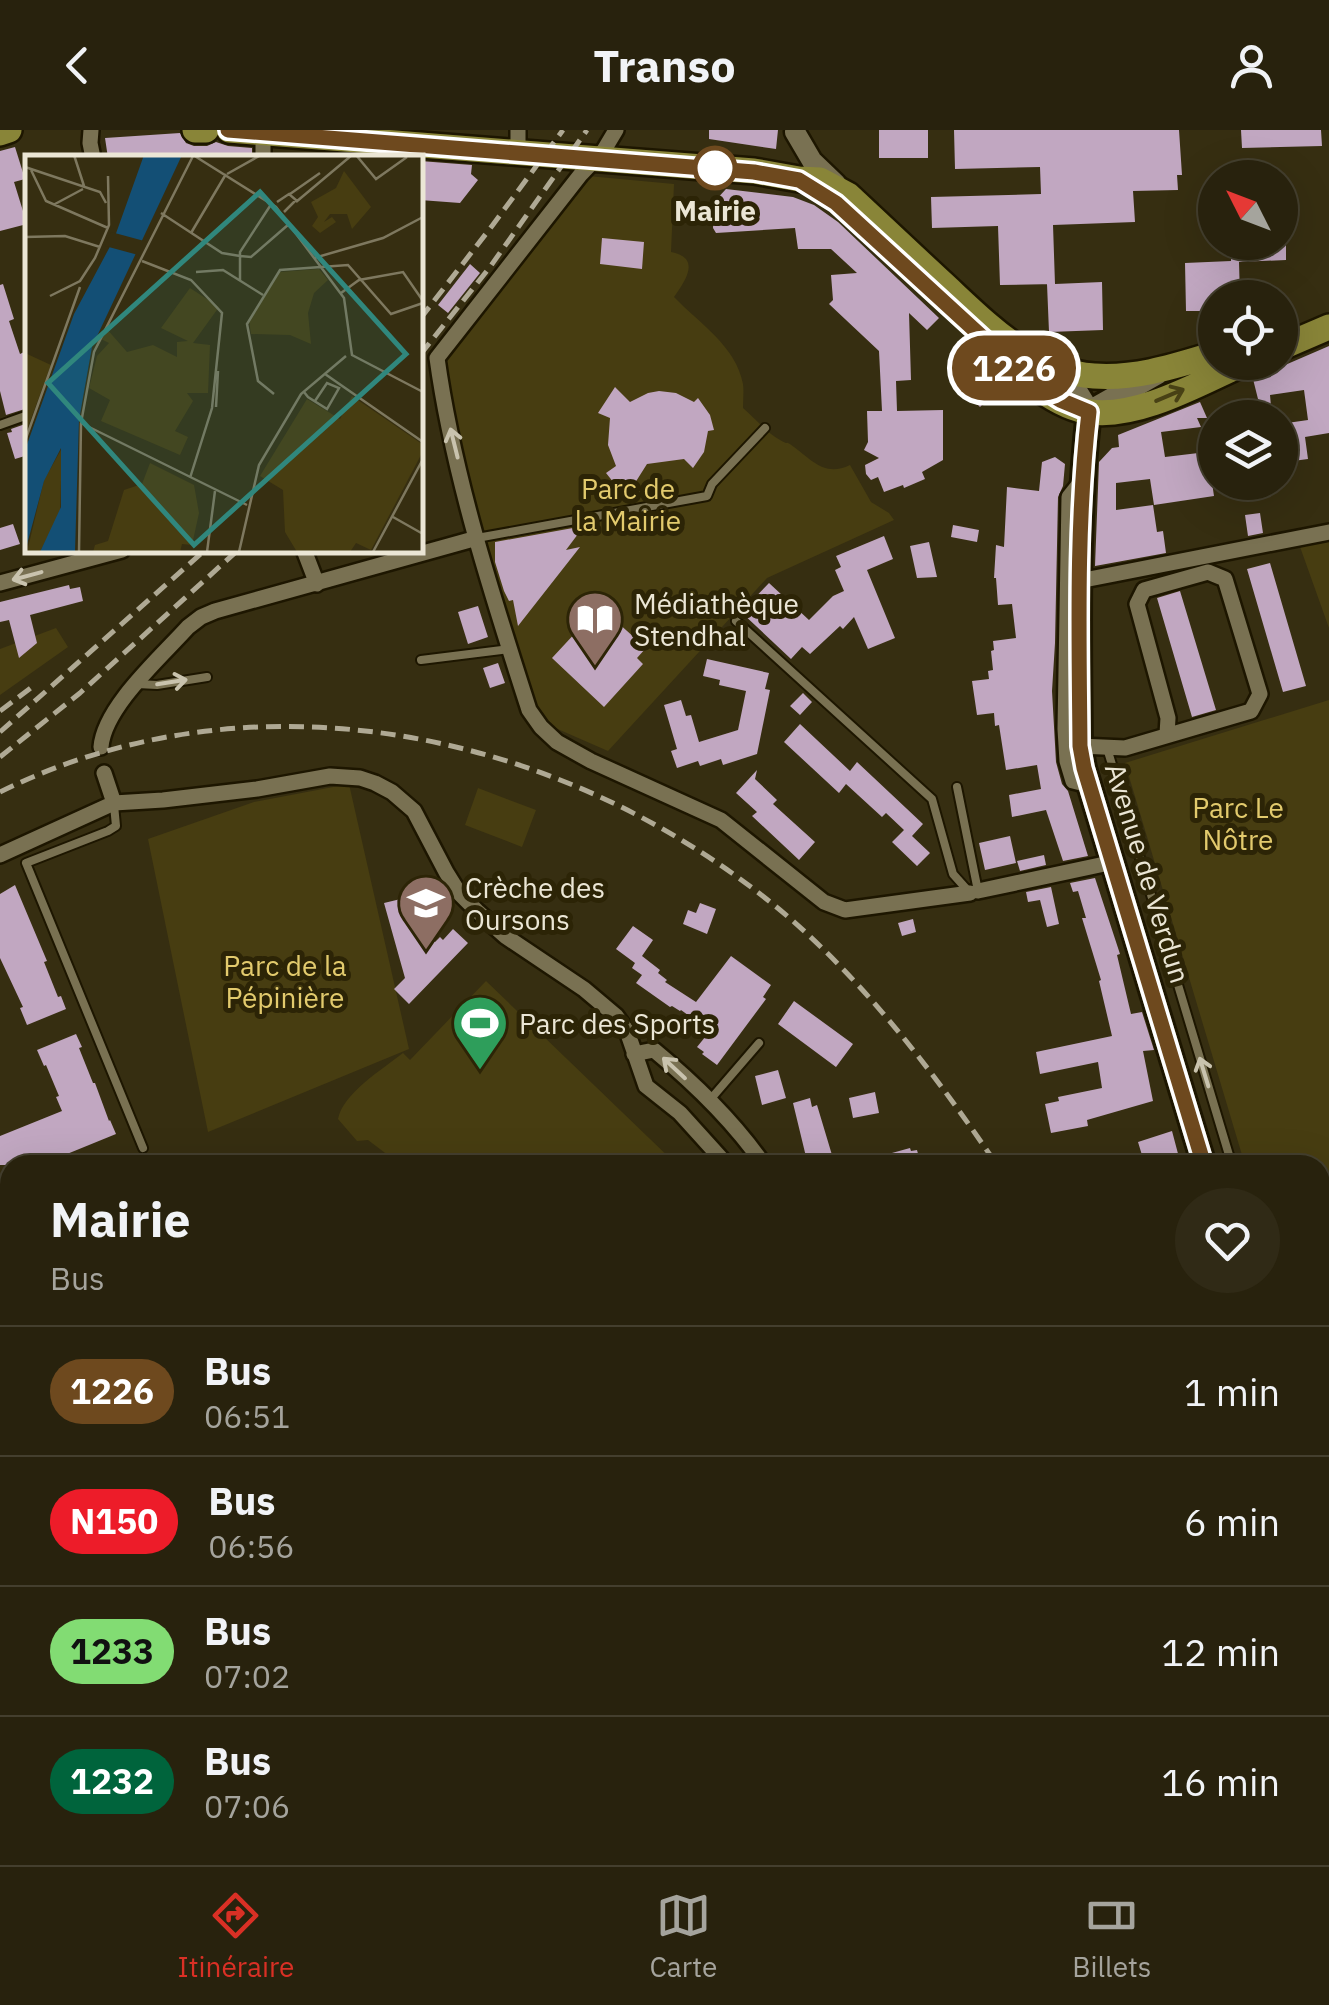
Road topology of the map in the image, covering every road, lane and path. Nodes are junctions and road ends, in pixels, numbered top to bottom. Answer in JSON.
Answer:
{"nodes":[{"id":1,"x":9,"y":130,"type":"edge"},
{"id":2,"x":92,"y":130,"type":"edge"},
{"id":3,"x":195,"y":130,"type":"edge"},
{"id":4,"x":206,"y":130,"type":"edge"},
{"id":5,"x":229,"y":130,"type":"edge"},
{"id":6,"x":616,"y":130,"type":"edge"},
{"id":7,"x":795,"y":131,"type":"edge"},
{"id":8,"x":0,"y":132,"type":"edge"},
{"id":9,"x":518,"y":142,"type":"edge"},
{"id":10,"x":263,"y":145,"type":"edge"},
{"id":11,"x":93,"y":155,"type":"edge"},
{"id":12,"x":596,"y":159,"type":"junction"},
{"id":13,"x":793,"y":178,"type":"junction"},
{"id":14,"x":848,"y":195,"type":"junction"},
{"id":15,"x":1329,"y":312,"type":"edge"},
{"id":16,"x":1298,"y":325,"type":"edge"},
{"id":17,"x":1329,"y":327,"type":"edge"},
{"id":18,"x":1298,"y":340,"type":"edge"},
{"id":19,"x":1198,"y":359,"type":"edge"},
{"id":20,"x":1058,"y":369,"type":"junction"},
{"id":21,"x":1164,"y":370,"type":"junction"},
{"id":22,"x":1204,"y":380,"type":"edge"},
{"id":23,"x":1089,"y":412,"type":"junction"},
{"id":24,"x":25,"y":416,"type":"edge"},
{"id":25,"x":0,"y":425,"type":"edge"},
{"id":26,"x":765,"y":428,"type":"dead end"},
{"id":27,"x":1082,"y":480,"type":"junction"},
{"id":28,"x":1329,"y":532,"type":"edge"},
{"id":29,"x":477,"y":538,"type":"junction"},
{"id":30,"x":115,"y":552,"type":"edge"},
{"id":31,"x":305,"y":552,"type":"edge"},
{"id":32,"x":1079,"y":581,"type":"junction"},
{"id":33,"x":0,"y":583,"type":"edge"},
{"id":34,"x":317,"y":584,"type":"junction"},
{"id":35,"x":736,"y":621,"type":"dead end"},
{"id":36,"x":510,"y":649,"type":"junction"},
{"id":37,"x":421,"y":660,"type":"dead end"},
{"id":38,"x":206,"y":676,"type":"dead end"},
{"id":39,"x":137,"y":684,"type":"junction"},
{"id":40,"x":1166,"y":734,"type":"junction"},
{"id":41,"x":101,"y":746,"type":"dead end"},
{"id":42,"x":1080,"y":746,"type":"junction"},
{"id":43,"x":1106,"y":748,"type":"junction"},
{"id":44,"x":104,"y":773,"type":"dead end"},
{"id":45,"x":1089,"y":785,"type":"junction"},
{"id":46,"x":957,"y":787,"type":"dead end"},
{"id":47,"x":114,"y":803,"type":"junction"},
{"id":48,"x":0,"y":855,"type":"edge"},
{"id":49,"x":1114,"y":862,"type":"junction"},
{"id":50,"x":974,"y":892,"type":"junction"},
{"id":51,"x":759,"y":1043,"type":"dead end"},
{"id":52,"x":634,"y":1054,"type":"junction"},
{"id":53,"x":709,"y":1101,"type":"junction"},
{"id":54,"x":688,"y":1120,"type":"junction"},
{"id":55,"x":142,"y":1148,"type":"dead end"},
{"id":56,"x":718,"y":1155,"type":"edge"},
{"id":57,"x":757,"y":1155,"type":"edge"},
{"id":58,"x":1201,"y":1155,"type":"edge"},
{"id":59,"x":1229,"y":1155,"type":"edge"}],
"edges":[{"from":1,"to":8,"type":"main road"},
{"from":2,"to":11,"type":"street"},
{"from":3,"to":4,"type":"main road"},
{"from":5,"to":10,"type":"main road"},
{"from":6,"to":12,"type":"street"},
{"from":7,"to":13,"type":"street"},
{"from":7,"to":14,"type":"street"},
{"from":9,"to":10,"type":"main road"},
{"from":9,"to":12,"type":"main road"},
{"from":12,"to":13,"type":"main road"},
{"from":29,"to":12,"type":"street","one_way":true},
{"from":13,"to":14,"type":"main road"},
{"from":13,"to":23,"type":"main road"},
{"from":14,"to":20,"type":"main road"},
{"from":15,"to":16,"type":"main road"},
{"from":17,"to":18,"type":"main road"},
{"from":19,"to":21,"type":"main road"},
{"from":20,"to":21,"type":"main road"},
{"from":20,"to":23,"type":"main road"},
{"from":21,"to":23,"type":"main road"},
{"from":23,"to":22,"type":"main road","one_way":true},
{"from":23,"to":27,"type":"main road","name":"Avenue de Verdun"},
{"from":24,"to":25,"type":"lane"},
{"from":26,"to":29,"type":"lane"},
{"from":27,"to":32,"type":"main road","name":"Avenue de Verdun"},
{"from":27,"to":45,"type":"street"},
{"from":28,"to":32,"type":"street"},
{"from":29,"to":34,"type":"street"},
{"from":29,"to":36,"type":"street"},
{"from":30,"to":33,"type":"street","one_way":true},
{"from":31,"to":34,"type":"street"},
{"from":32,"to":42,"type":"main road","name":"Avenue de Verdun"},
{"from":34,"to":39,"type":"street"},
{"from":35,"to":50,"type":"lane"},
{"from":36,"to":37,"type":"lane"},
{"from":36,"to":50,"type":"street"},
{"from":39,"to":38,"type":"lane","one_way":true},
{"from":39,"to":41,"type":"street"},
{"from":40,"to":40,"type":"street"},
{"from":40,"to":43,"type":"street"},
{"from":42,"to":43,"type":"street"},
{"from":42,"to":45,"type":"main road","name":"Avenue de Verdun"},
{"from":59,"to":43,"type":"lane","one_way":true},
{"from":44,"to":47,"type":"street"},
{"from":45,"to":49,"type":"main road","name":"Avenue de Verdun"},
{"from":46,"to":50,"type":"lane"},
{"from":47,"to":48,"type":"street"},
{"from":47,"to":52,"type":"street"},
{"from":47,"to":55,"type":"lane"},
{"from":49,"to":50,"type":"street"},
{"from":49,"to":58,"type":"main road","name":"Avenue de Verdun"},
{"from":51,"to":53,"type":"lane"},
{"from":53,"to":52,"type":"street","one_way":true},
{"from":52,"to":54,"type":"street"},
{"from":53,"to":54,"type":"street"},
{"from":53,"to":57,"type":"street"},
{"from":54,"to":56,"type":"street"}]}
